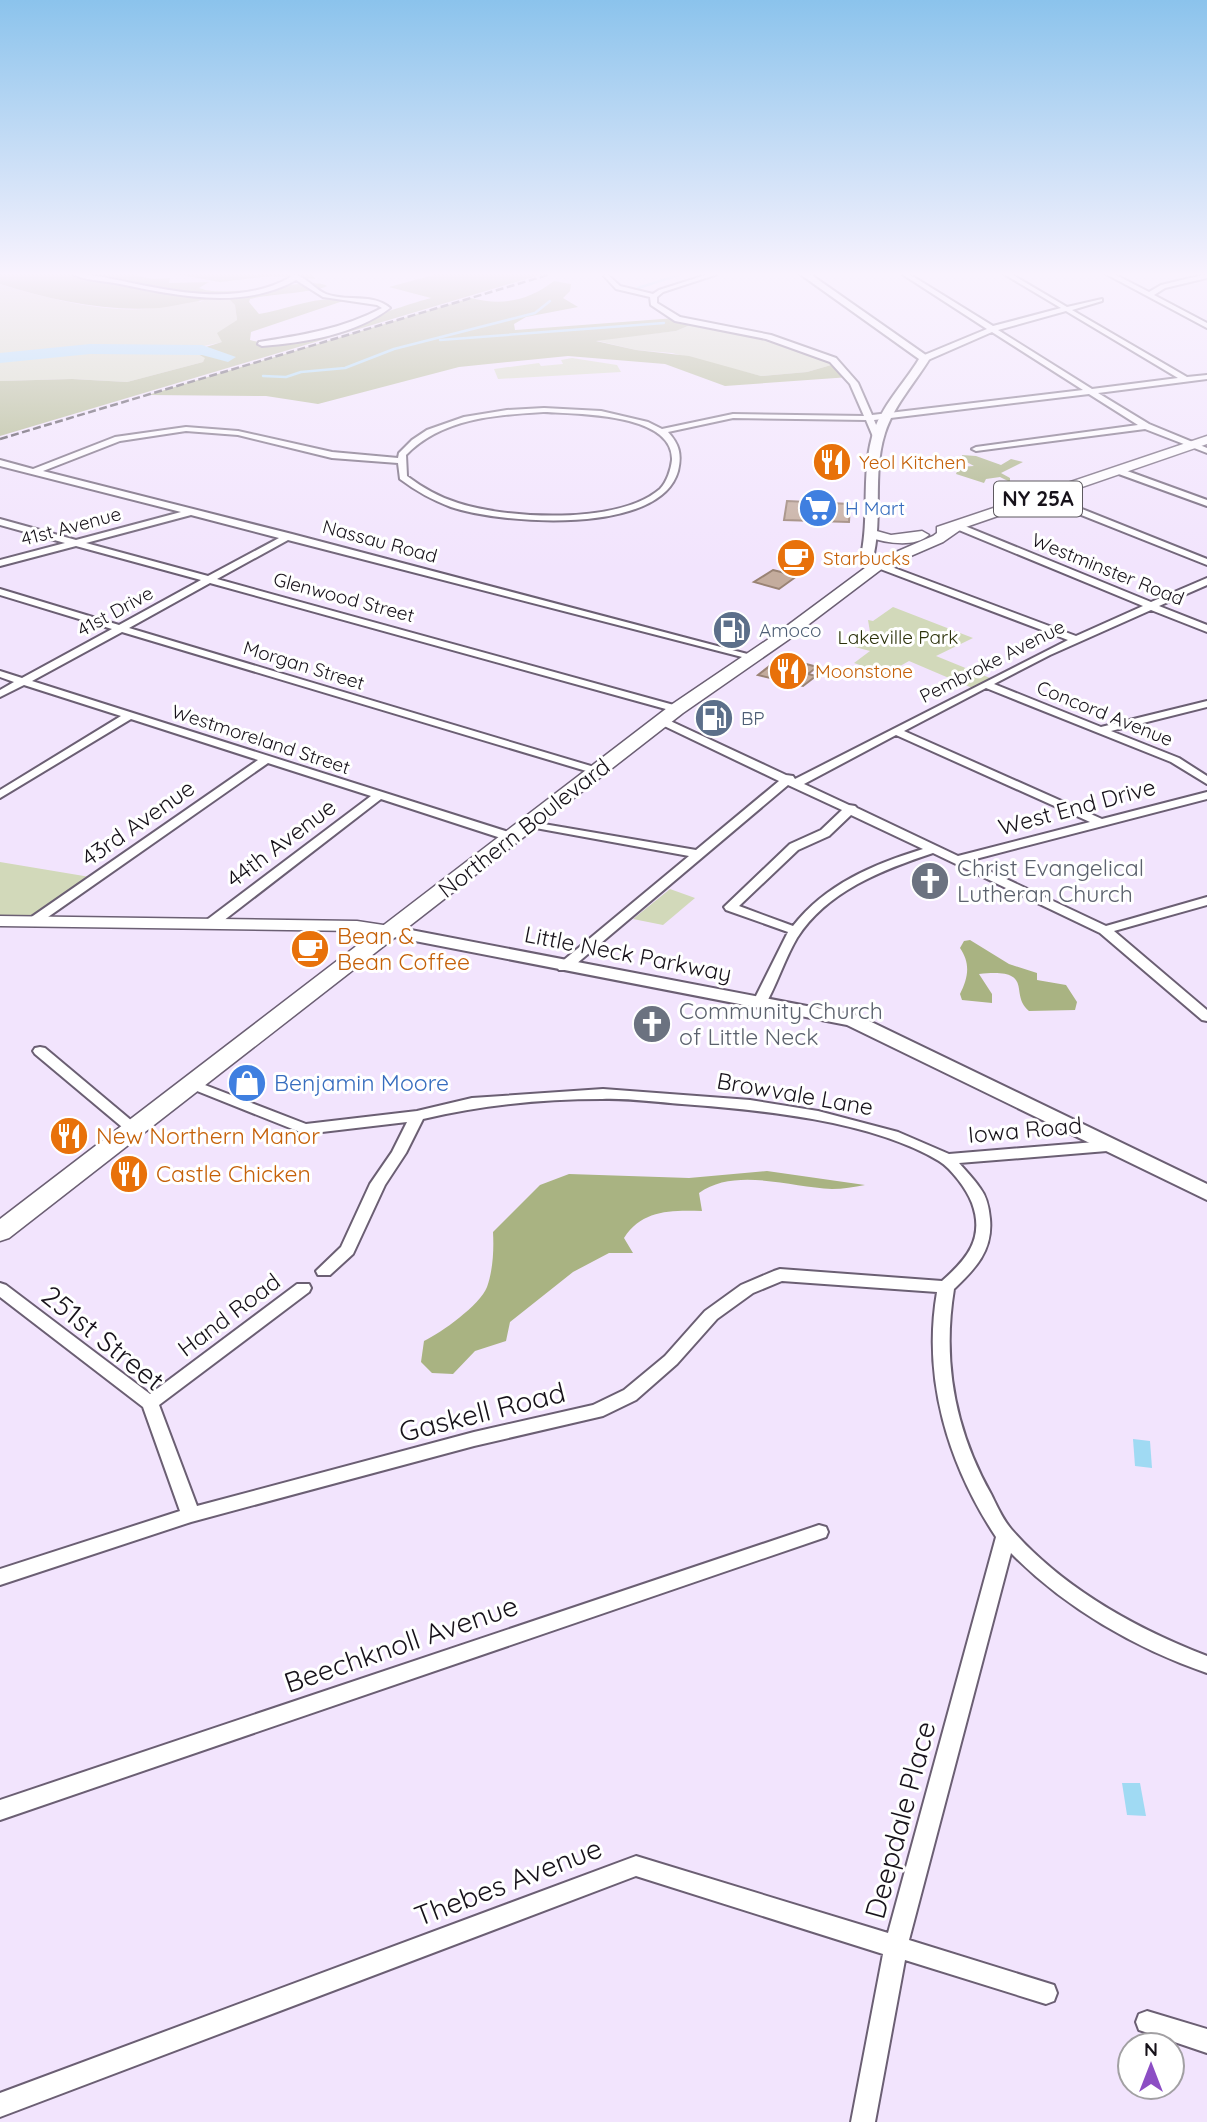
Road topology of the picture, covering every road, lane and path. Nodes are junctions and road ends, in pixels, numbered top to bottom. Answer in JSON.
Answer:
{"nodes":[{"id":1,"x":845,"y":373,"type":"edge"},
{"id":2,"x":915,"y":373,"type":"edge"},
{"id":3,"x":1063,"y":373,"type":"edge"},
{"id":4,"x":1175,"y":373,"type":"edge"},
{"id":5,"x":1207,"y":377,"type":"edge"},
{"id":6,"x":1187,"y":380,"type":"junction"},
{"id":7,"x":1091,"y":391,"type":"junction"},
{"id":8,"x":886,"y":416,"type":"junction"},
{"id":9,"x":869,"y":418,"type":"junction"},
{"id":10,"x":1146,"y":426,"type":"junction"},
{"id":11,"x":662,"y":430,"type":"junction"},
{"id":12,"x":878,"y":439,"type":"junction"},
{"id":13,"x":1207,"y":440,"type":"edge"},
{"id":14,"x":1191,"y":446,"type":"junction"},
{"id":15,"x":976,"y":449,"type":"dead end"},
{"id":16,"x":1207,"y":451,"type":"edge"},
{"id":17,"x":400,"y":461,"type":"junction"},
{"id":18,"x":0,"y":463,"type":"edge"},
{"id":19,"x":36,"y":471,"type":"junction"},
{"id":20,"x":1119,"y":471,"type":"junction"},
{"id":21,"x":1044,"y":497,"type":"junction"},
{"id":22,"x":1207,"y":503,"type":"edge"},
{"id":23,"x":195,"y":511,"type":"junction"},
{"id":24,"x":0,"y":523,"type":"edge"},
{"id":25,"x":957,"y":526,"type":"junction"},
{"id":26,"x":873,"y":534,"type":"junction"},
{"id":27,"x":922,"y":535,"type":"junction"},
{"id":28,"x":289,"y":536,"type":"junction"},
{"id":29,"x":75,"y":543,"type":"junction"},
{"id":30,"x":0,"y":562,"type":"edge"},
{"id":31,"x":1207,"y":562,"type":"edge"},
{"id":32,"x":872,"y":563,"type":"junction"},
{"id":33,"x":208,"y":580,"type":"junction"},
{"id":34,"x":1207,"y":581,"type":"edge"},
{"id":35,"x":0,"y":592,"type":"edge"},
{"id":36,"x":1152,"y":606,"type":"junction"},
{"id":37,"x":120,"y":628,"type":"junction"},
{"id":38,"x":1207,"y":629,"type":"edge"},
{"id":39,"x":1075,"y":639,"type":"junction"},
{"id":40,"x":750,"y":656,"type":"junction"},
{"id":41,"x":0,"y":674,"type":"edge"},
{"id":42,"x":23,"y":681,"type":"junction"},
{"id":43,"x":987,"y":685,"type":"junction"},
{"id":44,"x":0,"y":694,"type":"edge"},
{"id":45,"x":1207,"y":704,"type":"edge"},
{"id":46,"x":677,"y":709,"type":"junction"},
{"id":47,"x":130,"y":715,"type":"junction"},
{"id":48,"x":662,"y":721,"type":"junction"},
{"id":49,"x":1101,"y":730,"type":"junction"},
{"id":50,"x":897,"y":732,"type":"junction"},
{"id":51,"x":266,"y":759,"type":"junction"},
{"id":52,"x":597,"y":771,"type":"junction"},
{"id":53,"x":793,"y":780,"type":"junction"},
{"id":54,"x":1207,"y":781,"type":"edge"},
{"id":55,"x":0,"y":795,"type":"edge"},
{"id":56,"x":1207,"y":795,"type":"edge"},
{"id":57,"x":378,"y":796,"type":"junction"},
{"id":58,"x":851,"y":808,"type":"junction"},
{"id":59,"x":530,"y":823,"type":"junction"},
{"id":60,"x":1102,"y":823,"type":"junction"},
{"id":61,"x":511,"y":837,"type":"junction"},
{"id":62,"x":935,"y":849,"type":"junction"},
{"id":63,"x":698,"y":854,"type":"junction"},
{"id":64,"x":958,"y":860,"type":"junction"},
{"id":65,"x":1207,"y":901,"type":"edge"},
{"id":66,"x":0,"y":921,"type":"edge"},
{"id":67,"x":34,"y":921,"type":"junction"},
{"id":68,"x":209,"y":925,"type":"junction"},
{"id":69,"x":1105,"y":930,"type":"junction"},
{"id":70,"x":390,"y":931,"type":"junction"},
{"id":71,"x":796,"y":931,"type":"junction"},
{"id":72,"x":564,"y":967,"type":"junction"},
{"id":73,"x":759,"y":1004,"type":"junction"},
{"id":74,"x":1207,"y":1017,"type":"edge"},
{"id":75,"x":40,"y":1051,"type":"dead end"},
{"id":76,"x":192,"y":1084,"type":"junction"},
{"id":77,"x":417,"y":1115,"type":"junction"},
{"id":78,"x":133,"y":1129,"type":"junction"},
{"id":79,"x":1107,"y":1146,"type":"junction"},
{"id":80,"x":947,"y":1159,"type":"junction"},
{"id":81,"x":1207,"y":1193,"type":"edge"},
{"id":82,"x":0,"y":1232,"type":"edge"},
{"id":83,"x":324,"y":1271,"type":"dead end"},
{"id":84,"x":946,"y":1287,"type":"junction"},
{"id":85,"x":303,"y":1288,"type":"dead end"},
{"id":86,"x":0,"y":1289,"type":"edge"},
{"id":87,"x":150,"y":1403,"type":"junction"},
{"id":88,"x":191,"y":1515,"type":"junction"},
{"id":89,"x":819,"y":1532,"type":"dead end"},
{"id":90,"x":1006,"y":1536,"type":"junction"},
{"id":91,"x":0,"y":1577,"type":"edge"},
{"id":92,"x":1207,"y":1665,"type":"edge"},
{"id":93,"x":0,"y":1810,"type":"edge"},
{"id":94,"x":896,"y":1946,"type":"junction"},
{"id":95,"x":1046,"y":1993,"type":"dead end"},
{"id":96,"x":1147,"y":2022,"type":"dead end"},
{"id":97,"x":1207,"y":2041,"type":"edge"},
{"id":98,"x":0,"y":2105,"type":"edge"},
{"id":99,"x":863,"y":2122,"type":"edge"}],
"edges":[{"from":1,"to":9,"type":"street"},
{"from":2,"to":8,"type":"main road"},
{"from":3,"to":7,"type":"street"},
{"from":4,"to":6,"type":"street"},
{"from":5,"to":6,"type":"street"},
{"from":6,"to":7,"type":"street"},
{"from":7,"to":8,"type":"street"},
{"from":7,"to":10,"type":"street"},
{"from":8,"to":9,"type":"street"},
{"from":8,"to":12,"type":"main road"},
{"from":9,"to":11,"type":"street"},
{"from":9,"to":12,"type":"street"},
{"from":10,"to":14,"type":"street"},
{"from":10,"to":15,"type":"street"},
{"from":11,"to":17,"type":"street"},
{"from":11,"to":17,"type":"street"},
{"from":12,"to":26,"type":"main road"},
{"from":13,"to":14,"type":"main road","name":"Northern Boulevard","number":"NY 25A"},
{"from":14,"to":16,"type":"street"},
{"from":14,"to":20,"type":"main road","name":"Northern Boulevard","number":"NY 25A"},
{"from":17,"to":19,"type":"street"},
{"from":18,"to":19,"type":"street","name":"Nassau Road"},
{"from":19,"to":23,"type":"street","name":"Nassau Road"},
{"from":20,"to":21,"type":"main road","name":"Northern Boulevard","number":"NY 25A"},
{"from":20,"to":22,"type":"street"},
{"from":21,"to":25,"type":"main road","name":"Northern Boulevard","number":"NY 25A"},
{"from":21,"to":31,"type":"street"},
{"from":23,"to":28,"type":"street","name":"Nassau Road"},
{"from":23,"to":29,"type":"street","name":"41st Avenue"},
{"from":24,"to":29,"type":"street","name":"Glenwood Street"},
{"from":25,"to":27,"type":"main road","name":"Northern Boulevard","number":"NY 25A"},
{"from":25,"to":32,"type":"main road","name":"Northern Boulevard","number":"NY 25A"},
{"from":25,"to":36,"type":"street","name":"Westminster Road"},
{"from":26,"to":27,"type":"main road"},
{"from":26,"to":32,"type":"main road"},
{"from":27,"to":32,"type":"main road","name":"Northern Boulevard","number":"NY 25A"},
{"from":28,"to":33,"type":"street","name":"41st Drive"},
{"from":28,"to":40,"type":"street","name":"Nassau Road"},
{"from":29,"to":30,"type":"street","name":"41st Avenue"},
{"from":29,"to":33,"type":"street","name":"Glenwood Street"},
{"from":32,"to":39,"type":"street"},
{"from":32,"to":40,"type":"main road","name":"Northern Boulevard","number":"NY 25A"},
{"from":33,"to":37,"type":"street","name":"41st Drive"},
{"from":33,"to":46,"type":"street","name":"Glenwood Street"},
{"from":34,"to":36,"type":"street","name":"Pembroke Avenue"},
{"from":35,"to":37,"type":"street","name":"Morgan Street"},
{"from":36,"to":38,"type":"street","name":"Westminster Road"},
{"from":36,"to":39,"type":"street","name":"Pembroke Avenue"},
{"from":37,"to":42,"type":"street","name":"41st Drive"},
{"from":37,"to":52,"type":"street","name":"Morgan Street"},
{"from":39,"to":43,"type":"street","name":"Pembroke Avenue"},
{"from":40,"to":46,"type":"main road","name":"Northern Boulevard","number":"NY 25A"},
{"from":41,"to":42,"type":"street","name":"Westmoreland Street"},
{"from":42,"to":44,"type":"street","name":"41st Drive"},
{"from":42,"to":47,"type":"street","name":"Westmoreland Street"},
{"from":43,"to":49,"type":"street","name":"Concord Avenue"},
{"from":43,"to":50,"type":"street","name":"Pembroke Avenue"},
{"from":45,"to":49,"type":"street"},
{"from":46,"to":48,"type":"main road","name":"Northern Boulevard","number":"NY 25A"},
{"from":47,"to":51,"type":"street","name":"Westmoreland Street"},
{"from":47,"to":55,"type":"street"},
{"from":48,"to":52,"type":"main road","name":"Northern Boulevard","number":"NY 25A"},
{"from":48,"to":53,"type":"street"},
{"from":49,"to":54,"type":"street","name":"Concord Avenue"},
{"from":50,"to":53,"type":"street","name":"Pembroke Avenue"},
{"from":50,"to":60,"type":"street"},
{"from":51,"to":57,"type":"street","name":"Westmoreland Street"},
{"from":51,"to":67,"type":"street","name":"43rd Avenue"},
{"from":52,"to":59,"type":"main road","name":"Northern Boulevard","number":"NY 25A"},
{"from":53,"to":58,"type":"street"},
{"from":53,"to":63,"type":"street","name":"Pembroke Avenue"},
{"from":56,"to":60,"type":"street","name":"West End Drive"},
{"from":57,"to":61,"type":"street","name":"Westmoreland Street"},
{"from":57,"to":68,"type":"street","name":"44th Avenue"},
{"from":58,"to":62,"type":"street"},
{"from":58,"to":71,"type":"street"},
{"from":59,"to":61,"type":"main road","name":"Northern Boulevard","number":"NY 25A"},
{"from":59,"to":63,"type":"street"},
{"from":60,"to":64,"type":"street","name":"West End Drive"},
{"from":61,"to":70,"type":"main road","name":"Northern Boulevard","number":"NY 25A"},
{"from":62,"to":64,"type":"street"},
{"from":62,"to":71,"type":"street"},
{"from":63,"to":72,"type":"street","name":"Pembroke Avenue"},
{"from":64,"to":69,"type":"street"},
{"from":65,"to":69,"type":"street"},
{"from":66,"to":67,"type":"street","name":"Little Neck Parkway"},
{"from":67,"to":68,"type":"street","name":"Little Neck Parkway"},
{"from":68,"to":70,"type":"street","name":"Little Neck Parkway"},
{"from":69,"to":74,"type":"street"},
{"from":70,"to":72,"type":"main road","name":"Little Neck Parkway"},
{"from":70,"to":76,"type":"main road","name":"Northern Boulevard","number":"NY 25A"},
{"from":71,"to":73,"type":"street"},
{"from":72,"to":73,"type":"main road","name":"Little Neck Parkway"},
{"from":73,"to":79,"type":"main road","name":"Little Neck Parkway"},
{"from":75,"to":78,"type":"street"},
{"from":76,"to":77,"type":"street","name":"Browvale Lane"},
{"from":76,"to":78,"type":"main road","name":"Northern Boulevard","number":"NY 25A"},
{"from":77,"to":80,"type":"street","name":"Browvale Lane"},
{"from":77,"to":83,"type":"street"},
{"from":78,"to":82,"type":"main road","name":"Northern Boulevard","number":"NY 25A"},
{"from":79,"to":80,"type":"street","name":"Iowa Road"},
{"from":79,"to":81,"type":"main road","name":"Little Neck Parkway"},
{"from":80,"to":84,"type":"street","name":"Browvale Lane"},
{"from":84,"to":88,"type":"street","name":"Gaskell Road"},
{"from":84,"to":90,"type":"street"},
{"from":85,"to":87,"type":"street","name":"Hand Road"},
{"from":86,"to":87,"type":"street","name":"251st Street"},
{"from":87,"to":88,"type":"street","name":"251st Street"},
{"from":88,"to":91,"type":"street","name":"Gaskell Road"},
{"from":89,"to":93,"type":"street","name":"Beechknoll Avenue"},
{"from":90,"to":92,"type":"street"},
{"from":90,"to":94,"type":"street","name":"Deepdale Place"},
{"from":94,"to":95,"type":"street","name":"Thebes Avenue"},
{"from":94,"to":98,"type":"street","name":"Thebes Avenue"},
{"from":94,"to":99,"type":"street","name":"Deepdale Place"},
{"from":96,"to":97,"type":"street"}]}
